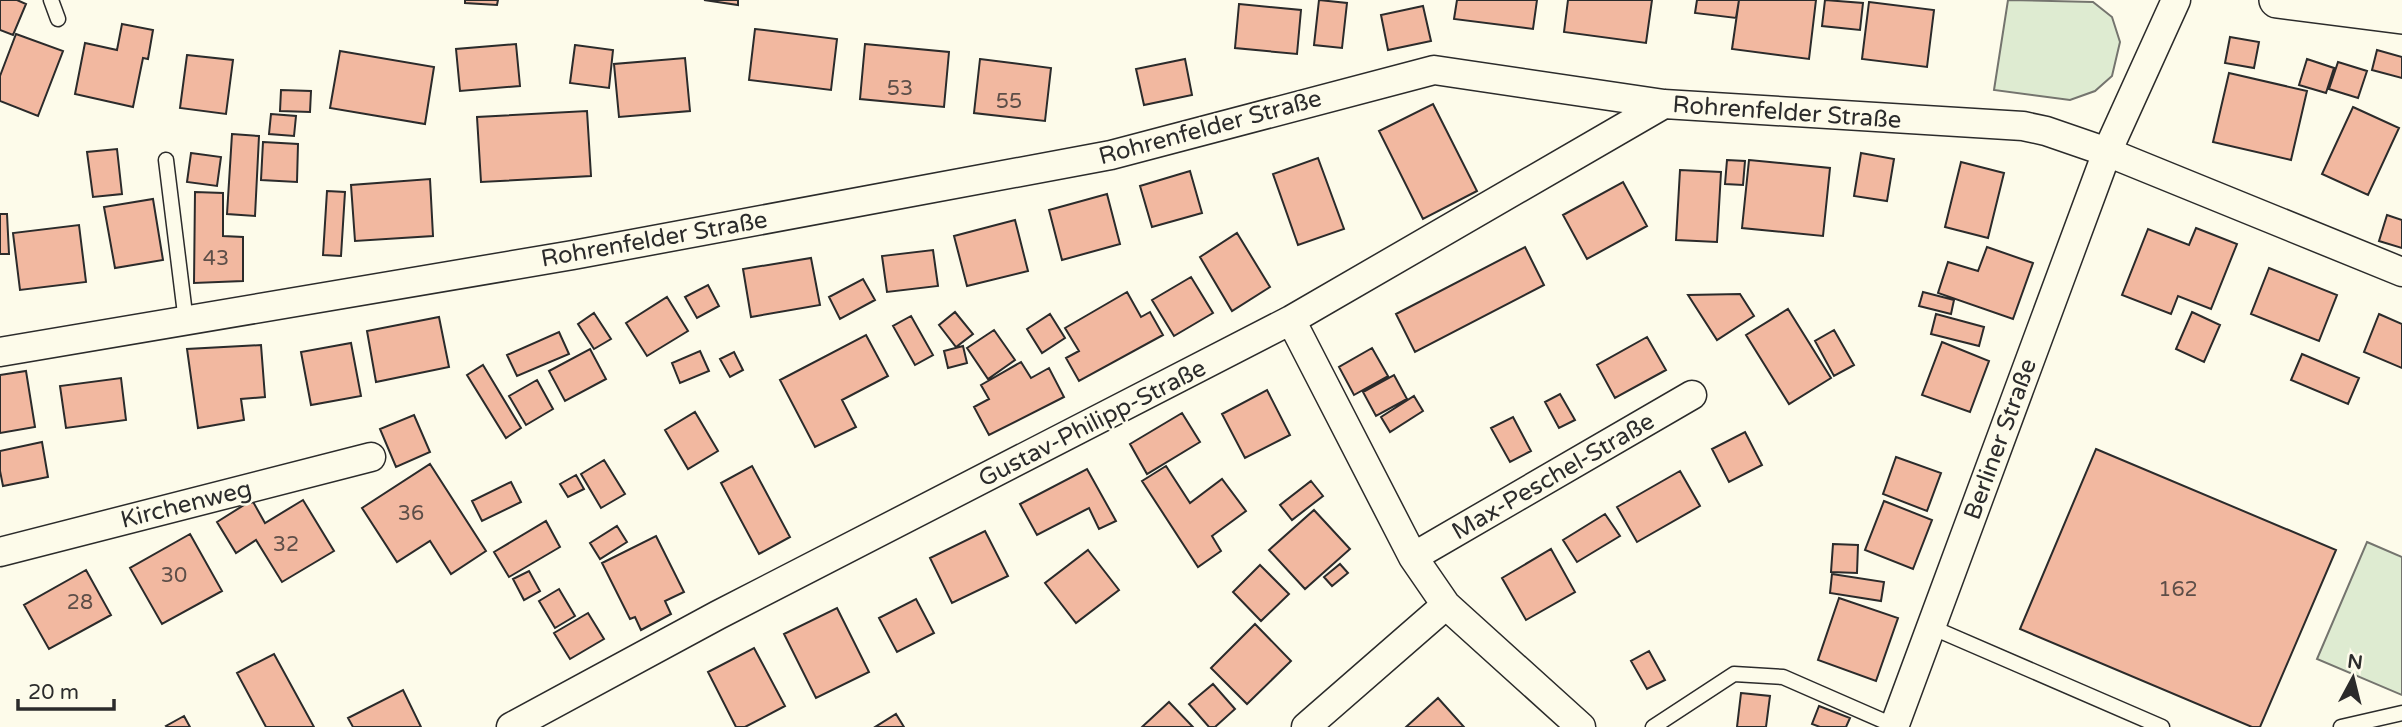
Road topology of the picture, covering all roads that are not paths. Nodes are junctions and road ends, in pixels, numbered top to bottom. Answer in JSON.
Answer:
{"nodes":[{"id":1,"x":51,"y":0,"type":"edge"},
{"id":2,"x":2176,"y":0,"type":"edge"},
{"id":3,"x":2277,"y":0,"type":"edge"},
{"id":4,"x":2402,"y":16,"type":"edge"},
{"id":5,"x":58,"y":19,"type":"dead end"},
{"id":6,"x":1664,"y":104,"type":"junction"},
{"id":7,"x":2106,"y":152,"type":"junction"},
{"id":8,"x":166,"y":160,"type":"dead end"},
{"id":9,"x":2402,"y":272,"type":"edge"},
{"id":10,"x":1291,"y":320,"type":"junction"},
{"id":11,"x":186,"y":322,"type":"junction"},
{"id":12,"x":0,"y":352,"type":"edge"},
{"id":13,"x":1692,"y":395,"type":"dead end"},
{"id":14,"x":371,"y":457,"type":"dead end"},
{"id":15,"x":0,"y":552,"type":"edge"},
{"id":16,"x":1413,"y":557,"type":"junction"},
{"id":17,"x":1446,"y":605,"type":"junction"},
{"id":18,"x":1931,"y":627,"type":"junction"},
{"id":19,"x":2402,"y":713,"type":"edge"},
{"id":20,"x":1894,"y":726,"type":"edge"},
{"id":21,"x":511,"y":727,"type":"edge"},
{"id":22,"x":1306,"y":727,"type":"edge"},
{"id":23,"x":1581,"y":727,"type":"edge"},
{"id":24,"x":1653,"y":727,"type":"edge"},
{"id":25,"x":2162,"y":727,"type":"edge"},
{"id":26,"x":2341,"y":727,"type":"edge"}],
"edges":[{"from":1,"to":5,"type":"lane"},
{"from":2,"to":7,"type":"street","name":"Berliner Straße"},
{"from":3,"to":4,"type":"street"},
{"from":6,"to":7,"type":"street","name":"Rohrenfelder Straße"},
{"from":6,"to":10,"type":"street","name":"Gustav-Philipp-Straße"},
{"from":6,"to":11,"type":"street","name":"Rohrenfelder Straße"},
{"from":7,"to":9,"type":"street","name":"Rohrenfelder Straße"},
{"from":7,"to":18,"type":"street","name":"Berliner Straße"},
{"from":8,"to":11,"type":"lane"},
{"from":10,"to":16,"type":"street"},
{"from":10,"to":21,"type":"street","name":"Gustav-Philipp-Straße"},
{"from":11,"to":12,"type":"street","name":"Rohrenfelder Straße"},
{"from":13,"to":16,"type":"street","name":"Max-Peschel-Straße"},
{"from":14,"to":15,"type":"street","name":"Kirchenweg"},
{"from":16,"to":17,"type":"street"},
{"from":17,"to":22,"type":"street"},
{"from":17,"to":23,"type":"street"},
{"from":18,"to":20,"type":"street","name":"Berliner Straße"},
{"from":18,"to":25,"type":"lane"},
{"from":19,"to":26,"type":"lane"},
{"from":20,"to":24,"type":"lane"}]}
